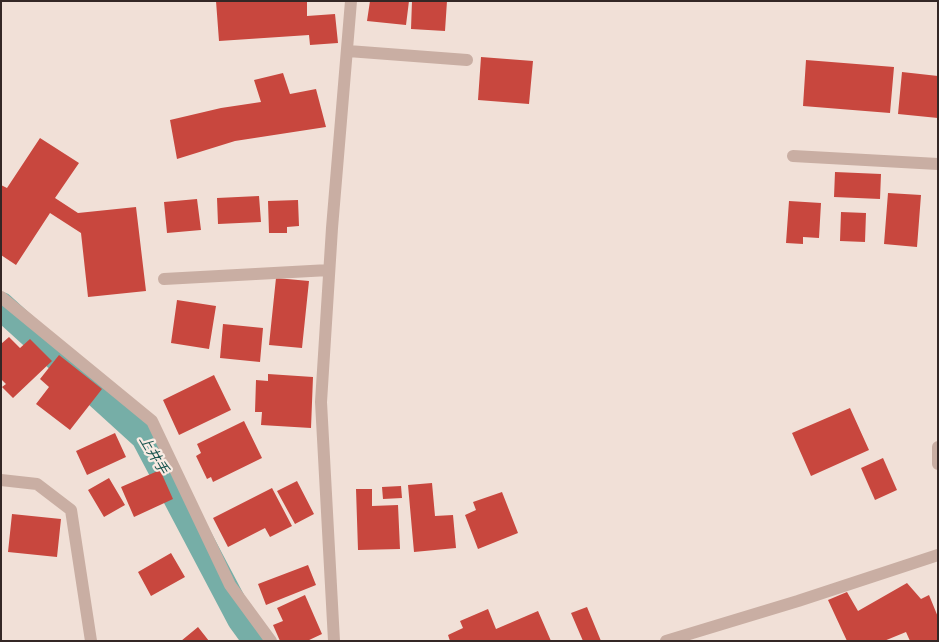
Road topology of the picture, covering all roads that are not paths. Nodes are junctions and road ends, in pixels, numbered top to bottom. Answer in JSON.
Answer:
{"nodes":[{"id":1,"x":351,"y":1,"type":"edge"},
{"id":2,"x":348,"y":51,"type":"junction"},
{"id":3,"x":467,"y":60,"type":"dead end"},
{"id":4,"x":793,"y":156,"type":"dead end"},
{"id":5,"x":938,"y":164,"type":"edge"},
{"id":6,"x":329,"y":270,"type":"junction"},
{"id":7,"x":164,"y":279,"type":"dead end"},
{"id":8,"x":1,"y":297,"type":"edge"},
{"id":9,"x":938,"y":447,"type":"edge"},
{"id":10,"x":938,"y":464,"type":"edge"},
{"id":11,"x":1,"y":480,"type":"edge"},
{"id":12,"x":938,"y":555,"type":"edge"},
{"id":13,"x":91,"y":641,"type":"edge"},
{"id":14,"x":271,"y":641,"type":"edge"},
{"id":15,"x":334,"y":641,"type":"edge"},
{"id":16,"x":666,"y":641,"type":"edge"}],
"edges":[{"from":1,"to":2,"type":"street"},
{"from":2,"to":3,"type":"street"},
{"from":2,"to":6,"type":"street"},
{"from":4,"to":5,"type":"street"},
{"from":6,"to":7,"type":"street"},
{"from":6,"to":15,"type":"street"},
{"from":8,"to":14,"type":"street"},
{"from":9,"to":10,"type":"street"},
{"from":11,"to":13,"type":"street"},
{"from":12,"to":16,"type":"street"}]}
